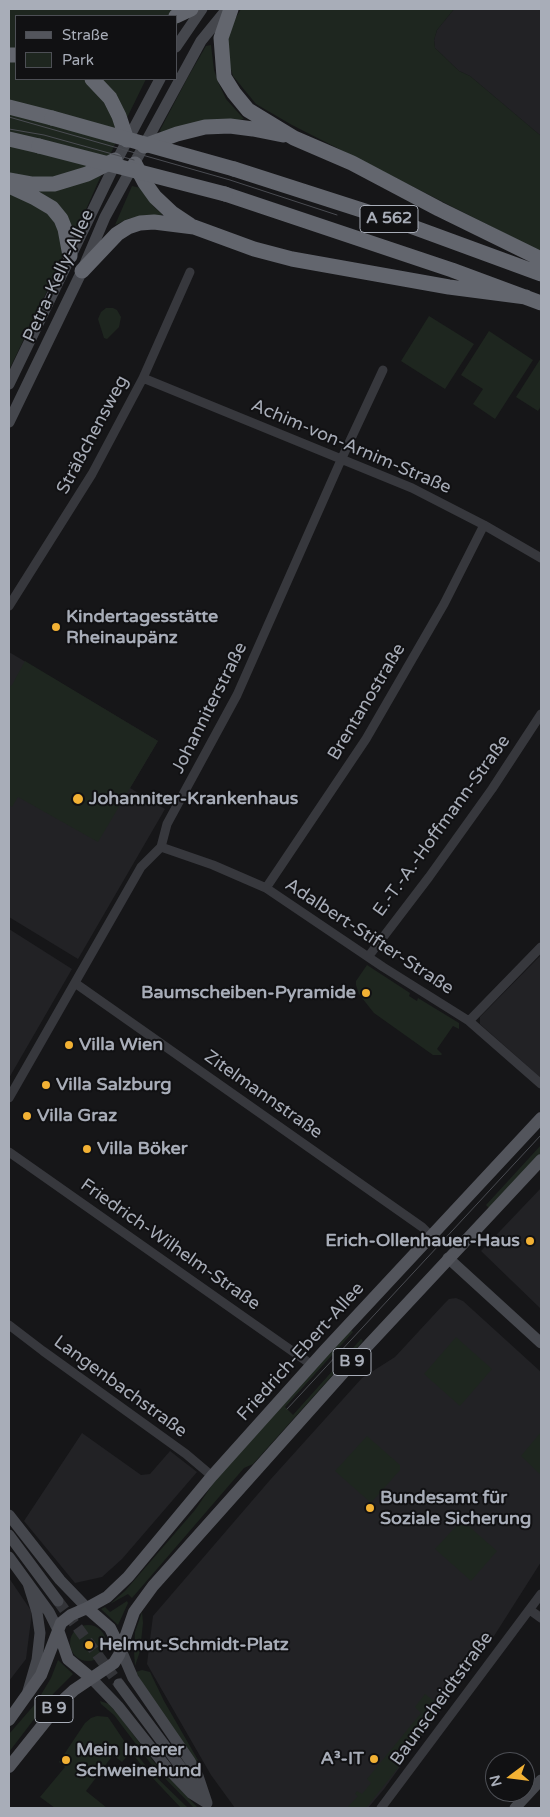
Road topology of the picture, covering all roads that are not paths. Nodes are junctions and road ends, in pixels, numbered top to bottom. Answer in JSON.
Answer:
{"nodes":[{"id":1,"x":191,"y":9,"type":"edge"},
{"id":2,"x":202,"y":9,"type":"edge"},
{"id":3,"x":227,"y":9,"type":"edge"},
{"id":4,"x":231,"y":9,"type":"edge"},
{"id":5,"x":178,"y":15,"type":"edge"},
{"id":6,"x":178,"y":44,"type":"edge"},
{"id":7,"x":178,"y":78,"type":"edge"},
{"id":8,"x":93,"y":80,"type":"edge"},
{"id":9,"x":160,"y":80,"type":"edge"},
{"id":10,"x":177,"y":80,"type":"edge"},
{"id":11,"x":9,"y":107,"type":"edge"},
{"id":12,"x":294,"y":138,"type":"junction"},
{"id":13,"x":9,"y":139,"type":"edge"},
{"id":14,"x":134,"y":150,"type":"junction"},
{"id":15,"x":117,"y":160,"type":"junction"},
{"id":16,"x":9,"y":180,"type":"edge"},
{"id":17,"x":9,"y":186,"type":"edge"},
{"id":18,"x":194,"y":227,"type":"junction"},
{"id":19,"x":70,"y":256,"type":"junction"},
{"id":20,"x":541,"y":259,"type":"edge"},
{"id":21,"x":82,"y":271,"type":"junction"},
{"id":22,"x":190,"y":272,"type":"dead end"},
{"id":23,"x":541,"y":274,"type":"edge"},
{"id":24,"x":526,"y":297,"type":"junction"},
{"id":25,"x":541,"y":303,"type":"edge"},
{"id":26,"x":383,"y":370,"type":"dead end"},
{"id":27,"x":142,"y":378,"type":"junction"},
{"id":28,"x":9,"y":384,"type":"edge"},
{"id":29,"x":9,"y":422,"type":"edge"},
{"id":30,"x":341,"y":460,"type":"junction"},
{"id":31,"x":484,"y":525,"type":"junction"},
{"id":32,"x":541,"y":558,"type":"edge"},
{"id":33,"x":9,"y":606,"type":"edge"},
{"id":34,"x":541,"y":714,"type":"edge"},
{"id":35,"x":162,"y":847,"type":"junction"},
{"id":36,"x":266,"y":888,"type":"junction"},
{"id":37,"x":541,"y":947,"type":"edge"},
{"id":38,"x":368,"y":957,"type":"junction"},
{"id":39,"x":75,"y":982,"type":"junction"},
{"id":40,"x":469,"y":1021,"type":"junction"},
{"id":41,"x":541,"y":1084,"type":"edge"},
{"id":42,"x":9,"y":1098,"type":"edge"},
{"id":43,"x":541,"y":1118,"type":"edge"},
{"id":44,"x":9,"y":1152,"type":"edge"},
{"id":45,"x":541,"y":1160,"type":"edge"},
{"id":46,"x":431,"y":1236,"type":"junction"},
{"id":47,"x":448,"y":1258,"type":"junction"},
{"id":48,"x":9,"y":1325,"type":"edge"},
{"id":49,"x":541,"y":1343,"type":"edge"},
{"id":50,"x":312,"y":1365,"type":"junction"},
{"id":51,"x":212,"y":1476,"type":"junction"},
{"id":52,"x":9,"y":1514,"type":"edge"},
{"id":53,"x":9,"y":1535,"type":"edge"},
{"id":54,"x":9,"y":1557,"type":"edge"},
{"id":55,"x":28,"y":1583,"type":"junction"},
{"id":56,"x":541,"y":1594,"type":"edge"},
{"id":57,"x":58,"y":1601,"type":"tunnel mouth"},
{"id":58,"x":87,"y":1608,"type":"junction"},
{"id":59,"x":530,"y":1610,"type":"junction"},
{"id":60,"x":541,"y":1618,"type":"edge"},
{"id":61,"x":58,"y":1630,"type":"junction"},
{"id":62,"x":120,"y":1650,"type":"junction"},
{"id":63,"x":91,"y":1678,"type":"junction"},
{"id":64,"x":119,"y":1684,"type":"tunnel mouth"},
{"id":65,"x":26,"y":1699,"type":"junction"},
{"id":66,"x":9,"y":1720,"type":"edge"},
{"id":67,"x":9,"y":1767,"type":"edge"},
{"id":68,"x":541,"y":1780,"type":"edge"},
{"id":69,"x":209,"y":1806,"type":"edge"},
{"id":70,"x":381,"y":1808,"type":"edge"},
{"id":71,"x":515,"y":1808,"type":"edge"}],
"edges":[{"from":1,"to":5,"type":"highway"},
{"from":2,"to":6,"type":"main road"},
{"from":3,"to":7,"type":"main road"},
{"from":4,"to":12,"type":"highway"},
{"from":8,"to":14,"type":"highway"},
{"from":9,"to":14,"type":"main road"},
{"from":10,"to":14,"type":"main road"},
{"from":11,"to":23,"type":"highway","number":"A 562","bridge":true},
{"from":12,"to":14,"type":"highway"},
{"from":12,"to":20,"type":"highway"},
{"from":13,"to":24,"type":"highway","number":"A 562","bridge":true},
{"from":14,"to":15,"type":"main road","name":"Petra-Kelly-Allee"},
{"from":14,"to":18,"type":"highway"},
{"from":14,"to":21,"type":"main road","name":"Petra-Kelly-Allee"},
{"from":15,"to":16,"type":"highway"},
{"from":15,"to":19,"type":"main road","name":"Petra-Kelly-Allee"},
{"from":17,"to":19,"type":"highway"},
{"from":18,"to":21,"type":"highway"},
{"from":18,"to":24,"type":"highway"},
{"from":19,"to":28,"type":"main road","name":"Petra-Kelly-Allee"},
{"from":21,"to":29,"type":"main road","name":"Petra-Kelly-Allee"},
{"from":22,"to":27,"type":"street","name":"Sträßchensweg"},
{"from":24,"to":25,"type":"highway","number":"A 562"},
{"from":26,"to":30,"type":"street","name":"Johanniterstraße"},
{"from":27,"to":30,"type":"street","name":"Achim-von-Arnim-Straße"},
{"from":27,"to":33,"type":"street","name":"Sträßchensweg"},
{"from":30,"to":31,"type":"street","name":"Achim-von-Arnim-Straße"},
{"from":30,"to":35,"type":"street","name":"Johanniterstraße"},
{"from":31,"to":32,"type":"street","name":"Achim-von-Arnim-Straße"},
{"from":31,"to":36,"type":"street","name":"Brentanostraße"},
{"from":34,"to":38,"type":"street","name":"E.-T.-A.-Hoffmann-Straße"},
{"from":35,"to":36,"type":"street","name":"Adalbert-Stifter-Straße"},
{"from":35,"to":39,"type":"street"},
{"from":36,"to":38,"type":"street","name":"Adalbert-Stifter-Straße"},
{"from":37,"to":40,"type":"street"},
{"from":38,"to":40,"type":"street","name":"Adalbert-Stifter-Straße"},
{"from":39,"to":42,"type":"street"},
{"from":39,"to":46,"type":"street","name":"Zitelmannstraße"},
{"from":40,"to":41,"type":"street","name":"Adalbert-Stifter-Straße"},
{"from":43,"to":46,"type":"main road","name":"Friedrich-Ebert-Allee","number":"B 9"},
{"from":44,"to":50,"type":"street","name":"Friedrich-Wilhelm-Straße"},
{"from":45,"to":47,"type":"main road","number":"B 9"},
{"from":46,"to":50,"type":"main road","name":"Friedrich-Ebert-Allee","number":"B 9"},
{"from":47,"to":49,"type":"main road"},
{"from":47,"to":62,"type":"main road","number":"B 9"},
{"from":48,"to":51,"type":"street","name":"Langenbachstraße"},
{"from":50,"to":51,"type":"main road","name":"Friedrich-Ebert-Allee","number":"B 9"},
{"from":51,"to":58,"type":"main road","name":"Friedrich-Ebert-Allee","number":"B 9"},
{"from":52,"to":58,"type":"main road"},
{"from":53,"to":57,"type":"main road"},
{"from":54,"to":55,"type":"main road"},
{"from":55,"to":61,"type":"main road"},
{"from":55,"to":65,"type":"main road"},
{"from":56,"to":59,"type":"street","name":"Baunscheidtstraße"},
{"from":58,"to":61,"type":"main road","number":"B 9"},
{"from":58,"to":62,"type":"main road"},
{"from":59,"to":60,"type":"street"},
{"from":59,"to":70,"type":"street","name":"Baunscheidtstraße"},
{"from":61,"to":63,"type":"main road","number":"B 9"},
{"from":61,"to":65,"type":"main road","number":"B 9"},
{"from":62,"to":63,"type":"main road","number":"B 9"},
{"from":62,"to":69,"type":"main road"},
{"from":63,"to":67,"type":"main road","number":"B 9"},
{"from":63,"to":69,"type":"main road"},
{"from":64,"to":69,"type":"main road"},
{"from":65,"to":66,"type":"main road","number":"B 9"},
{"from":68,"to":71,"type":"main road"}]}
